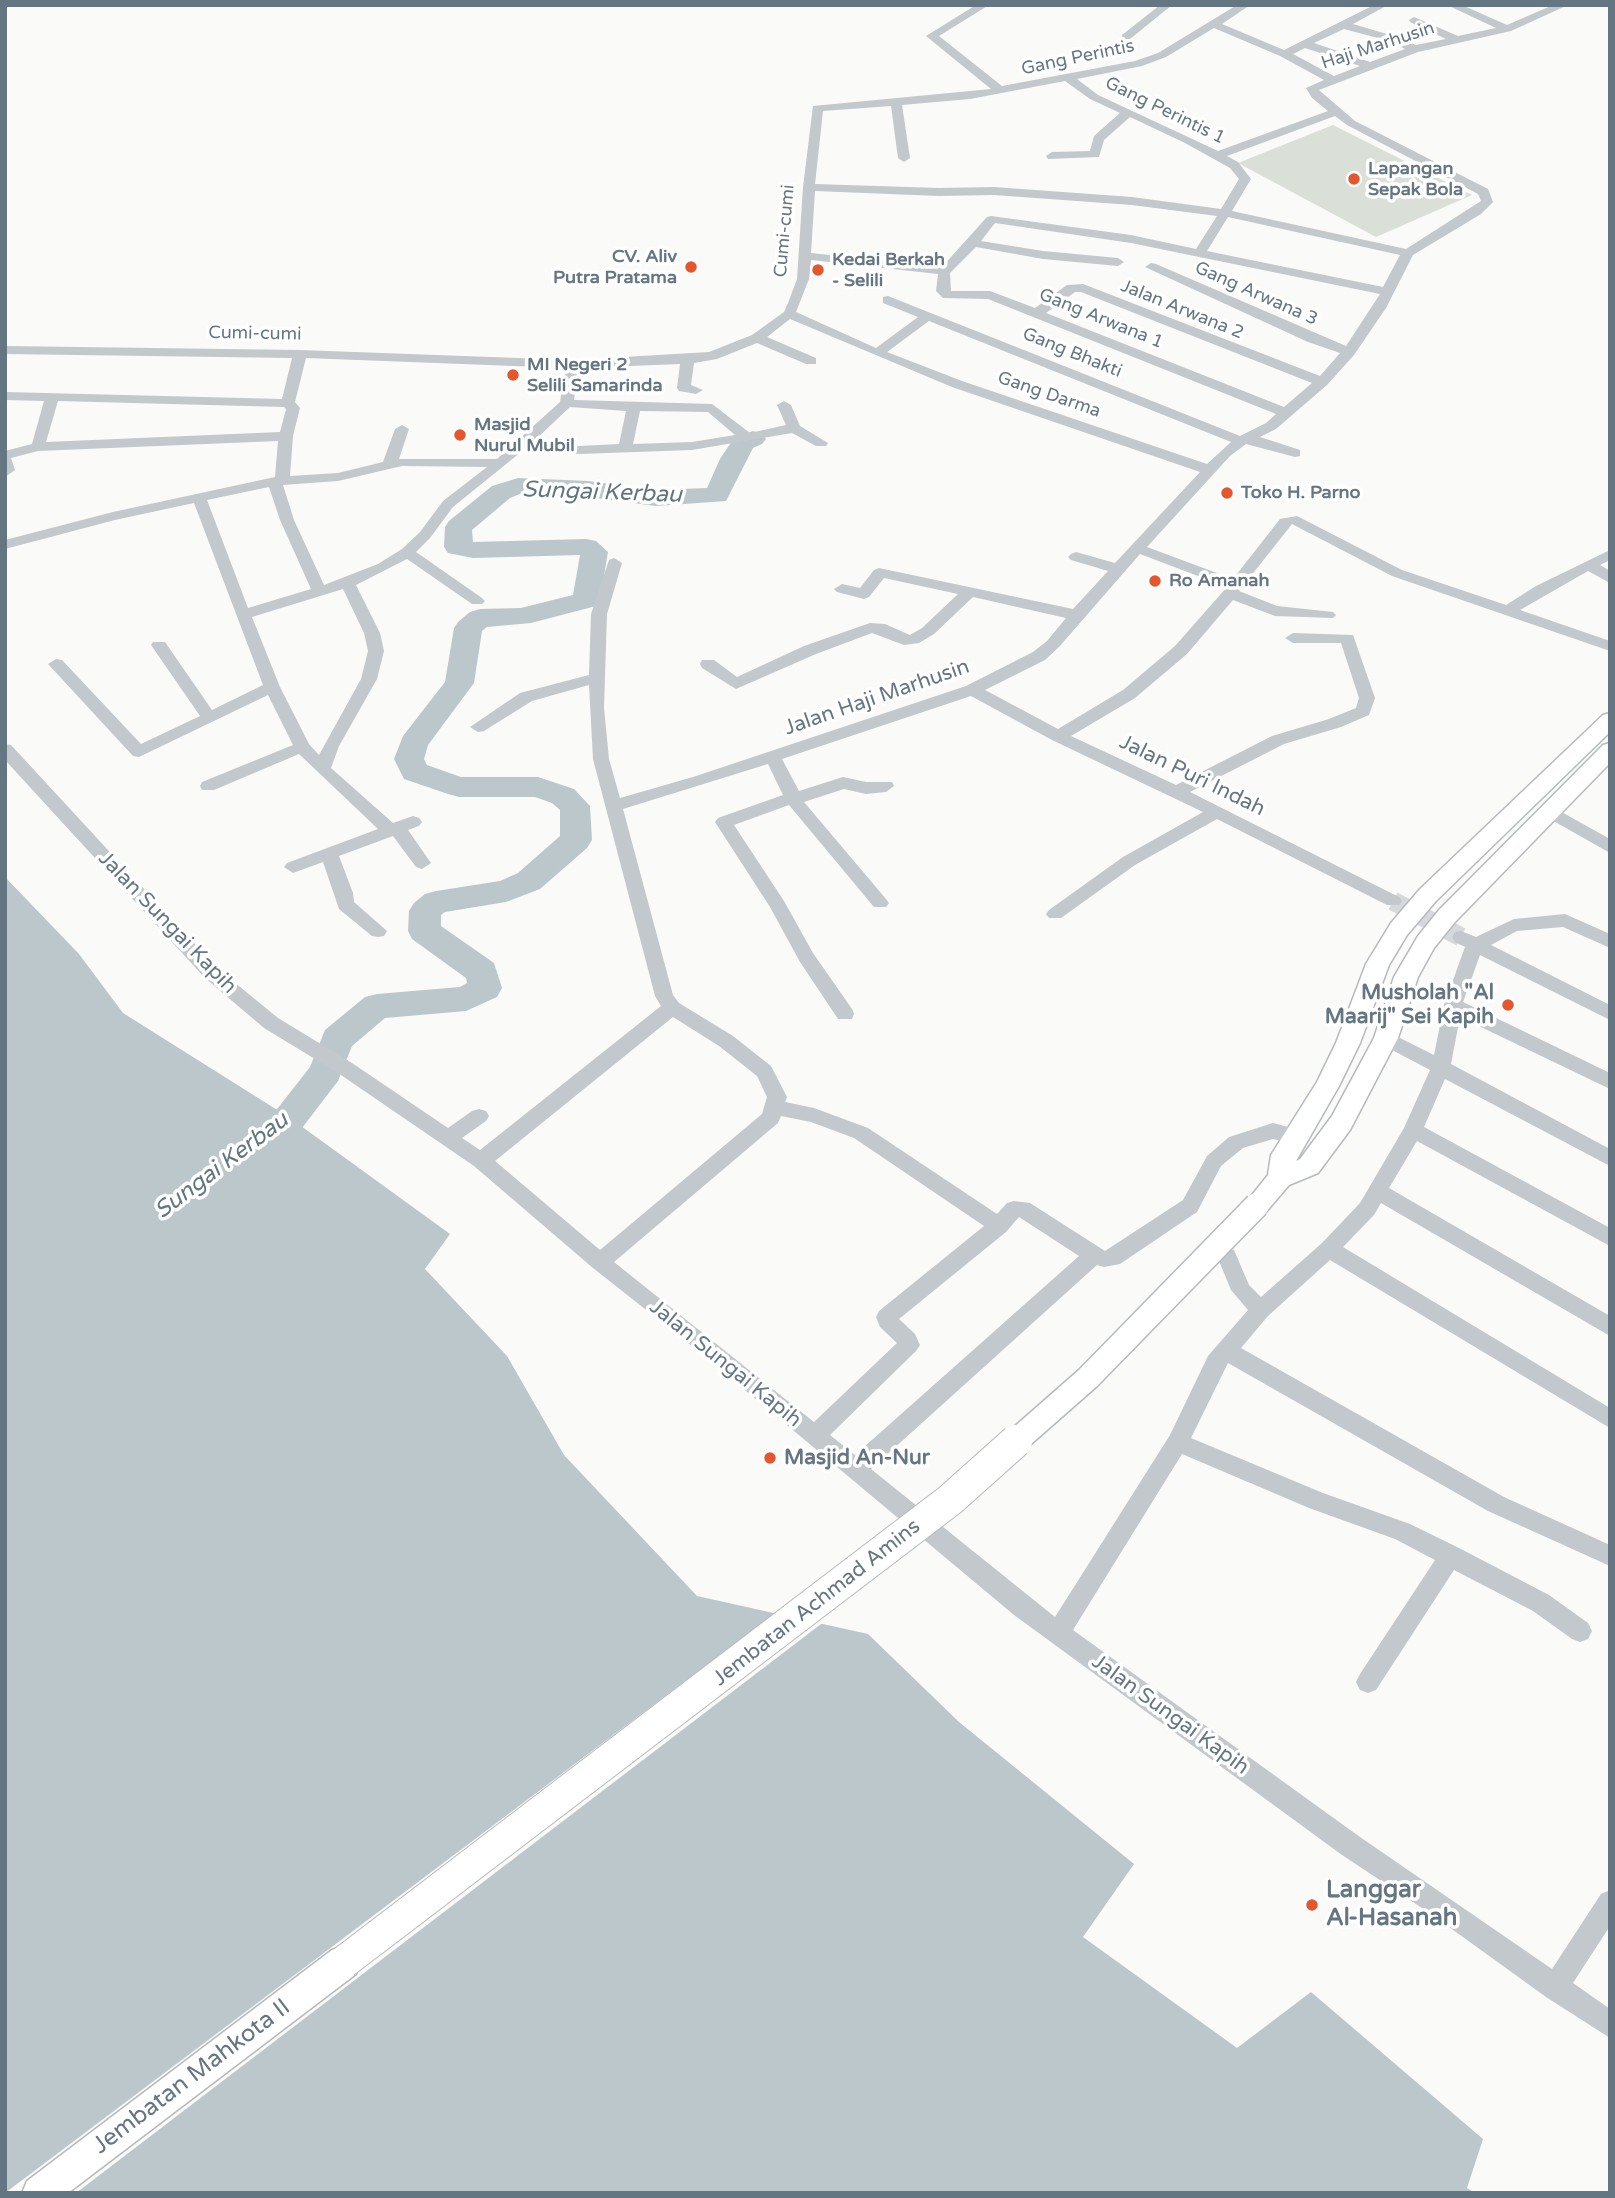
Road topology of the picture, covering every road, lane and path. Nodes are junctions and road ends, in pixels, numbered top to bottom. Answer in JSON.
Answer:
{"nodes":[{"id":1,"x":984,"y":5,"type":"edge"},
{"id":2,"x":1167,"y":5,"type":"edge"},
{"id":3,"x":1245,"y":5,"type":"edge"},
{"id":4,"x":1383,"y":5,"type":"edge"},
{"id":5,"x":1452,"y":5,"type":"edge"},
{"id":6,"x":1563,"y":5,"type":"edge"},
{"id":7,"x":1414,"y":20,"type":"dead end"},
{"id":8,"x":1214,"y":25,"type":"junction"},
{"id":9,"x":1343,"y":25,"type":"junction"},
{"id":10,"x":1507,"y":29,"type":"junction"},
{"id":11,"x":1126,"y":37,"type":"dead end"},
{"id":12,"x":1457,"y":40,"type":"junction"},
{"id":13,"x":1305,"y":44,"type":"junction"},
{"id":14,"x":1415,"y":49,"type":"junction"},
{"id":15,"x":1284,"y":54,"type":"junction"},
{"id":16,"x":1371,"y":66,"type":"junction"},
{"id":17,"x":1069,"y":79,"type":"junction"},
{"id":18,"x":1331,"y":79,"type":"junction"},
{"id":19,"x":1001,"y":91,"type":"junction"},
{"id":20,"x":896,"y":103,"type":"junction"},
{"id":21,"x":1335,"y":111,"type":"junction"},
{"id":22,"x":1129,"y":112,"type":"junction"},
{"id":23,"x":1219,"y":155,"type":"junction"},
{"id":24,"x":1052,"y":156,"type":"dead end"},
{"id":25,"x":904,"y":158,"type":"dead end"},
{"id":26,"x":809,"y":187,"type":"junction"},
{"id":27,"x":1225,"y":213,"type":"junction"},
{"id":28,"x":973,"y":243,"type":"junction"},
{"id":29,"x":1408,"y":253,"type":"junction"},
{"id":30,"x":1199,"y":254,"type":"junction"},
{"id":31,"x":805,"y":256,"type":"junction"},
{"id":32,"x":1118,"y":262,"type":"dead end"},
{"id":33,"x":1151,"y":267,"type":"dead end"},
{"id":34,"x":944,"y":272,"type":"junction"},
{"id":35,"x":1387,"y":292,"type":"junction"},
{"id":36,"x":888,"y":300,"type":"dead end"},
{"id":37,"x":789,"y":314,"type":"junction"},
{"id":38,"x":1035,"y":314,"type":"junction"},
{"id":39,"x":928,"y":316,"type":"junction"},
{"id":40,"x":757,"y":338,"type":"junction"},
{"id":41,"x":5,"y":350,"type":"edge"},
{"id":42,"x":1349,"y":352,"type":"junction"},
{"id":43,"x":877,"y":353,"type":"junction"},
{"id":44,"x":300,"y":354,"type":"junction"},
{"id":45,"x":687,"y":359,"type":"junction"},
{"id":46,"x":811,"y":362,"type":"dead end"},
{"id":47,"x":572,"y":364,"type":"junction"},
{"id":48,"x":1322,"y":382,"type":"junction"},
{"id":49,"x":696,"y":390,"type":"dead end"},
{"id":50,"x":5,"y":396,"type":"edge"},
{"id":51,"x":52,"y":398,"type":"junction"},
{"id":52,"x":566,"y":402,"type":"junction"},
{"id":53,"x":288,"y":403,"type":"junction"},
{"id":54,"x":784,"y":405,"type":"dead end"},
{"id":55,"x":634,"y":408,"type":"junction"},
{"id":56,"x":1286,"y":413,"type":"junction"},
{"id":57,"x":794,"y":428,"type":"junction"},
{"id":58,"x":402,"y":429,"type":"dead end"},
{"id":59,"x":286,"y":436,"type":"junction"},
{"id":60,"x":747,"y":438,"type":"junction"},
{"id":61,"x":1244,"y":439,"type":"junction"},
{"id":62,"x":524,"y":443,"type":"junction"},
{"id":63,"x":821,"y":443,"type":"dead end"},
{"id":64,"x":38,"y":447,"type":"junction"},
{"id":65,"x":625,"y":449,"type":"junction"},
{"id":66,"x":1295,"y":453,"type":"dead end"},
{"id":67,"x":5,"y":457,"type":"edge"},
{"id":68,"x":501,"y":463,"type":"junction"},
{"id":69,"x":389,"y":465,"type":"junction"},
{"id":70,"x":1209,"y":470,"type":"junction"},
{"id":71,"x":5,"y":472,"type":"edge"},
{"id":72,"x":278,"y":481,"type":"junction"},
{"id":73,"x":199,"y":498,"type":"junction"},
{"id":74,"x":5,"y":545,"type":"edge"},
{"id":75,"x":1137,"y":548,"type":"junction"},
{"id":76,"x":407,"y":552,"type":"junction"},
{"id":77,"x":1610,"y":554,"type":"edge"},
{"id":78,"x":1076,"y":557,"type":"dead end"},
{"id":79,"x":614,"y":563,"type":"dead end"},
{"id":80,"x":1588,"y":565,"type":"junction"},
{"id":81,"x":1119,"y":569,"type":"junction"},
{"id":82,"x":1610,"y":578,"type":"edge"},
{"id":83,"x":346,"y":583,"type":"junction"},
{"id":84,"x":842,"y":589,"type":"dead end"},
{"id":85,"x":1233,"y":589,"type":"junction"},
{"id":86,"x":319,"y":591,"type":"junction"},
{"id":87,"x":969,"y":592,"type":"junction"},
{"id":88,"x":477,"y":601,"type":"dead end"},
{"id":89,"x":1510,"y":609,"type":"junction"},
{"id":90,"x":243,"y":615,"type":"junction"},
{"id":91,"x":1076,"y":615,"type":"junction"},
{"id":92,"x":1328,"y":615,"type":"dead end"},
{"id":93,"x":1293,"y":638,"type":"dead end"},
{"id":94,"x":159,"y":645,"type":"dead end"},
{"id":95,"x":1610,"y":646,"type":"edge"},
{"id":96,"x":56,"y":664,"type":"dead end"},
{"id":97,"x":708,"y":664,"type":"dead end"},
{"id":98,"x":596,"y":678,"type":"junction"},
{"id":99,"x":272,"y":687,"type":"junction"},
{"id":100,"x":972,"y":690,"type":"junction"},
{"id":101,"x":209,"y":717,"type":"junction"},
{"id":102,"x":1610,"y":720,"type":"edge"},
{"id":103,"x":478,"y":727,"type":"dead end"},
{"id":104,"x":1058,"y":736,"type":"junction"},
{"id":105,"x":302,"y":747,"type":"junction"},
{"id":106,"x":5,"y":749,"type":"edge"},
{"id":107,"x":1610,"y":751,"type":"edge"},
{"id":108,"x":772,"y":755,"type":"junction"},
{"id":109,"x":322,"y":769,"type":"junction"},
{"id":110,"x":208,"y":786,"type":"dead end"},
{"id":111,"x":886,"y":786,"type":"dead end"},
{"id":112,"x":1175,"y":793,"type":"junction"},
{"id":113,"x":794,"y":797,"type":"junction"},
{"id":114,"x":612,"y":806,"type":"junction"},
{"id":115,"x":1549,"y":811,"type":"junction"},
{"id":116,"x":1217,"y":812,"type":"junction"},
{"id":117,"x":400,"y":827,"type":"junction"},
{"id":118,"x":1610,"y":847,"type":"edge"},
{"id":119,"x":329,"y":854,"type":"junction"},
{"id":120,"x":422,"y":863,"type":"dead end"},
{"id":121,"x":293,"y":867,"type":"dead end"},
{"id":122,"x":1393,"y":901,"type":"tunnel mouth"},
{"id":123,"x":880,"y":903,"type":"dead end"},
{"id":124,"x":1055,"y":914,"type":"dead end"},
{"id":125,"x":378,"y":931,"type":"dead end"},
{"id":126,"x":1468,"y":941,"type":"junction"},
{"id":127,"x":1610,"y":942,"type":"edge"},
{"id":128,"x":1453,"y":1005,"type":"junction"},
{"id":129,"x":672,"y":1008,"type":"junction"},
{"id":130,"x":1610,"y":1013,"type":"edge"},
{"id":131,"x":845,"y":1014,"type":"dead end"},
{"id":132,"x":1386,"y":1038,"type":"junction"},
{"id":133,"x":1441,"y":1067,"type":"junction"},
{"id":134,"x":1610,"y":1083,"type":"edge"},
{"id":135,"x":776,"y":1107,"type":"junction"},
{"id":136,"x":479,"y":1116,"type":"dead end"},
{"id":137,"x":1413,"y":1130,"type":"junction"},
{"id":138,"x":448,"y":1138,"type":"junction"},
{"id":139,"x":1287,"y":1156,"type":"junction"},
{"id":140,"x":1610,"y":1158,"type":"edge"},
{"id":141,"x":481,"y":1161,"type":"junction"},
{"id":142,"x":1377,"y":1191,"type":"junction"},
{"id":143,"x":999,"y":1226,"type":"junction"},
{"id":144,"x":1610,"y":1238,"type":"edge"},
{"id":145,"x":1329,"y":1249,"type":"junction"},
{"id":146,"x":1094,"y":1255,"type":"junction"},
{"id":147,"x":1227,"y":1255,"type":"dead end"},
{"id":148,"x":600,"y":1262,"type":"junction"},
{"id":149,"x":1261,"y":1310,"type":"junction"},
{"id":150,"x":1610,"y":1327,"type":"edge"},
{"id":151,"x":1225,"y":1350,"type":"junction"},
{"id":152,"x":1610,"y":1419,"type":"edge"},
{"id":153,"x":814,"y":1436,"type":"junction"},
{"id":154,"x":1178,"y":1442,"type":"junction"},
{"id":155,"x":855,"y":1469,"type":"junction"},
{"id":156,"x":1451,"y":1555,"type":"junction"},
{"id":157,"x":1610,"y":1556,"type":"edge"},
{"id":158,"x":1580,"y":1631,"type":"dead end"},
{"id":159,"x":1058,"y":1633,"type":"junction"},
{"id":160,"x":1368,"y":1682,"type":"dead end"},
{"id":161,"x":1610,"y":1903,"type":"edge"},
{"id":162,"x":344,"y":1962,"type":"joint"},
{"id":163,"x":1555,"y":1988,"type":"junction"},
{"id":164,"x":1610,"y":2025,"type":"edge"},
{"id":165,"x":39,"y":2193,"type":"edge"}],
"edges":[{"from":1,"to":19,"type":"street"},
{"from":2,"to":11,"type":"street"},
{"from":3,"to":8,"type":"street","name":"Gang Perintis"},
{"from":4,"to":9,"type":"street"},
{"from":5,"to":10,"type":"street"},
{"from":6,"to":10,"type":"street","name":"Haji Marhusin"},
{"from":7,"to":12,"type":"street"},
{"from":8,"to":15,"type":"street"},
{"from":8,"to":17,"type":"street","name":"Gang Perintis"},
{"from":9,"to":13,"type":"street"},
{"from":9,"to":14,"type":"street"},
{"from":10,"to":12,"type":"street","name":"Haji Marhusin"},
{"from":12,"to":14,"type":"street","name":"Haji Marhusin"},
{"from":13,"to":15,"type":"street"},
{"from":13,"to":16,"type":"street"},
{"from":14,"to":16,"type":"street","name":"Haji Marhusin"},
{"from":15,"to":18,"type":"street"},
{"from":16,"to":18,"type":"street","name":"Haji Marhusin"},
{"from":17,"to":19,"type":"street","name":"Gang Perintis"},
{"from":17,"to":22,"type":"street","name":"Gang Perintis 1"},
{"from":18,"to":21,"type":"street","name":"Haji Marhusin"},
{"from":19,"to":20,"type":"street","name":"Cumi-cumi"},
{"from":20,"to":25,"type":"street"},
{"from":20,"to":26,"type":"street","name":"Cumi-cumi"},
{"from":21,"to":23,"type":"street"},
{"from":21,"to":29,"type":"street","name":"Haji Marhusin"},
{"from":22,"to":23,"type":"street","name":"Gang Perintis 1"},
{"from":22,"to":24,"type":"street"},
{"from":23,"to":27,"type":"street","name":"Gang Perintis 1"},
{"from":26,"to":27,"type":"street"},
{"from":26,"to":31,"type":"street","name":"Cumi-cumi"},
{"from":27,"to":29,"type":"street"},
{"from":27,"to":30,"type":"street"},
{"from":28,"to":30,"type":"street","name":"Gang Arwana 3"},
{"from":28,"to":32,"type":"street"},
{"from":28,"to":34,"type":"street"},
{"from":29,"to":35,"type":"street"},
{"from":30,"to":35,"type":"street","name":"Gang Arwana 3"},
{"from":31,"to":34,"type":"street"},
{"from":31,"to":37,"type":"street","name":"Cumi-cumi"},
{"from":33,"to":42,"type":"street","name":"Gang Arwana 3"},
{"from":34,"to":38,"type":"street","name":"Gang Arwana 1"},
{"from":35,"to":42,"type":"street"},
{"from":36,"to":39,"type":"street","name":"Gang Bhakti"},
{"from":37,"to":40,"type":"street","name":"Cumi-cumi"},
{"from":37,"to":43,"type":"street","name":"Gang Darma"},
{"from":38,"to":48,"type":"street","name":"Jalan Arwana 2"},
{"from":38,"to":56,"type":"street","name":"Gang Arwana 1"},
{"from":39,"to":43,"type":"street"},
{"from":39,"to":61,"type":"street","name":"Gang Bhakti"},
{"from":40,"to":45,"type":"street","name":"Cumi-cumi"},
{"from":40,"to":46,"type":"street"},
{"from":41,"to":44,"type":"street","name":"Cumi-cumi"},
{"from":42,"to":48,"type":"street"},
{"from":43,"to":70,"type":"street","name":"Gang Darma"},
{"from":44,"to":47,"type":"street","name":"Cumi-cumi"},
{"from":44,"to":53,"type":"street"},
{"from":45,"to":47,"type":"street","name":"Cumi-cumi"},
{"from":45,"to":49,"type":"street"},
{"from":47,"to":52,"type":"street"},
{"from":48,"to":56,"type":"street"},
{"from":50,"to":51,"type":"street"},
{"from":51,"to":53,"type":"street"},
{"from":51,"to":64,"type":"street"},
{"from":52,"to":55,"type":"street"},
{"from":52,"to":62,"type":"street"},
{"from":53,"to":59,"type":"street"},
{"from":54,"to":57,"type":"street"},
{"from":55,"to":60,"type":"street"},
{"from":55,"to":65,"type":"street"},
{"from":56,"to":61,"type":"street","name":"Jalan Haji Marhusin"},
{"from":57,"to":60,"type":"street"},
{"from":57,"to":63,"type":"street"},
{"from":58,"to":69,"type":"street"},
{"from":59,"to":64,"type":"street"},
{"from":59,"to":72,"type":"street"},
{"from":60,"to":65,"type":"street"},
{"from":61,"to":66,"type":"street"},
{"from":61,"to":70,"type":"street","name":"Jalan Haji Marhusin"},
{"from":62,"to":65,"type":"street"},
{"from":62,"to":68,"type":"street"},
{"from":64,"to":67,"type":"street"},
{"from":67,"to":71,"type":"street"},
{"from":68,"to":69,"type":"street"},
{"from":68,"to":76,"type":"street"},
{"from":69,"to":72,"type":"street"},
{"from":70,"to":75,"type":"street","name":"Jalan Haji Marhusin"},
{"from":72,"to":73,"type":"street"},
{"from":72,"to":86,"type":"street"},
{"from":73,"to":74,"type":"street"},
{"from":73,"to":90,"type":"street"},
{"from":75,"to":81,"type":"street","name":"Jalan Haji Marhusin"},
{"from":75,"to":85,"type":"street"},
{"from":76,"to":83,"type":"street"},
{"from":76,"to":88,"type":"street"},
{"from":77,"to":80,"type":"street"},
{"from":78,"to":81,"type":"street"},
{"from":79,"to":98,"type":"street"},
{"from":80,"to":82,"type":"street"},
{"from":80,"to":89,"type":"street"},
{"from":81,"to":91,"type":"street","name":"Jalan Haji Marhusin"},
{"from":83,"to":86,"type":"street"},
{"from":83,"to":109,"type":"street"},
{"from":84,"to":87,"type":"street"},
{"from":85,"to":89,"type":"street"},
{"from":85,"to":92,"type":"street"},
{"from":85,"to":104,"type":"street"},
{"from":86,"to":90,"type":"street"},
{"from":87,"to":91,"type":"street"},
{"from":87,"to":97,"type":"street"},
{"from":89,"to":95,"type":"street"},
{"from":90,"to":99,"type":"street"},
{"from":91,"to":100,"type":"street","name":"Jalan Haji Marhusin"},
{"from":93,"to":112,"type":"street"},
{"from":94,"to":101,"type":"street"},
{"from":96,"to":101,"type":"street"},
{"from":98,"to":103,"type":"street"},
{"from":98,"to":114,"type":"street"},
{"from":99,"to":101,"type":"street"},
{"from":99,"to":105,"type":"street"},
{"from":100,"to":104,"type":"street","name":"Jalan Puri Indah"},
{"from":100,"to":108,"type":"street","name":"Jalan Haji Marhusin"},
{"from":102,"to":139,"type":"main road","name":"Jembatan Achmad Amins"},
{"from":104,"to":112,"type":"street","name":"Jalan Puri Indah"},
{"from":105,"to":109,"type":"street"},
{"from":105,"to":110,"type":"street"},
{"from":106,"to":138,"type":"street","name":"Jalan Sungai Kapih"},
{"from":107,"to":115,"type":"main road"},
{"from":108,"to":113,"type":"street"},
{"from":108,"to":114,"type":"street","name":"Jalan Haji Marhusin"},
{"from":109,"to":117,"type":"street"},
{"from":111,"to":113,"type":"street"},
{"from":112,"to":116,"type":"street","name":"Jalan Puri Indah"},
{"from":113,"to":123,"type":"street"},
{"from":113,"to":131,"type":"street"},
{"from":114,"to":129,"type":"street"},
{"from":115,"to":118,"type":"street"},
{"from":115,"to":132,"type":"main road"},
{"from":116,"to":122,"type":"street","name":"Jalan Puri Indah"},
{"from":116,"to":124,"type":"street"},
{"from":117,"to":119,"type":"street"},
{"from":117,"to":120,"type":"street"},
{"from":119,"to":121,"type":"street"},
{"from":119,"to":125,"type":"street"},
{"from":126,"to":127,"type":"street"},
{"from":126,"to":128,"type":"street"},
{"from":126,"to":130,"type":"street"},
{"from":128,"to":133,"type":"street"},
{"from":128,"to":134,"type":"street"},
{"from":129,"to":135,"type":"street"},
{"from":129,"to":141,"type":"street"},
{"from":132,"to":133,"type":"street"},
{"from":132,"to":139,"type":"main road"},
{"from":133,"to":137,"type":"street"},
{"from":133,"to":140,"type":"street"},
{"from":135,"to":143,"type":"street"},
{"from":135,"to":148,"type":"street"},
{"from":136,"to":138,"type":"street"},
{"from":137,"to":142,"type":"street"},
{"from":137,"to":144,"type":"street"},
{"from":138,"to":141,"type":"street","name":"Jalan Sungai Kapih"},
{"from":139,"to":146,"type":"street"},
{"from":139,"to":162,"type":"main road","name":"Jembatan Achmad Amins","bridge":true},
{"from":141,"to":148,"type":"street","name":"Jalan Sungai Kapih"},
{"from":142,"to":145,"type":"street"},
{"from":142,"to":150,"type":"street"},
{"from":143,"to":146,"type":"street"},
{"from":143,"to":153,"type":"street"},
{"from":145,"to":149,"type":"street"},
{"from":145,"to":152,"type":"street"},
{"from":146,"to":155,"type":"street"},
{"from":147,"to":149,"type":"street"},
{"from":148,"to":153,"type":"street","name":"Jalan Sungai Kapih"},
{"from":149,"to":151,"type":"street"},
{"from":151,"to":154,"type":"street"},
{"from":151,"to":157,"type":"street"},
{"from":153,"to":155,"type":"street","name":"Jalan Sungai Kapih"},
{"from":154,"to":156,"type":"street"},
{"from":154,"to":159,"type":"street"},
{"from":155,"to":159,"type":"street","name":"Jalan Sungai Kapih"},
{"from":156,"to":158,"type":"street"},
{"from":156,"to":160,"type":"street"},
{"from":159,"to":163,"type":"street","name":"Jalan Sungai Kapih"},
{"from":161,"to":163,"type":"street"},
{"from":162,"to":165,"type":"main road","name":"Jembatan Mahkota II"},
{"from":163,"to":164,"type":"street","name":"Jalan Sungai Kapih"}]}
